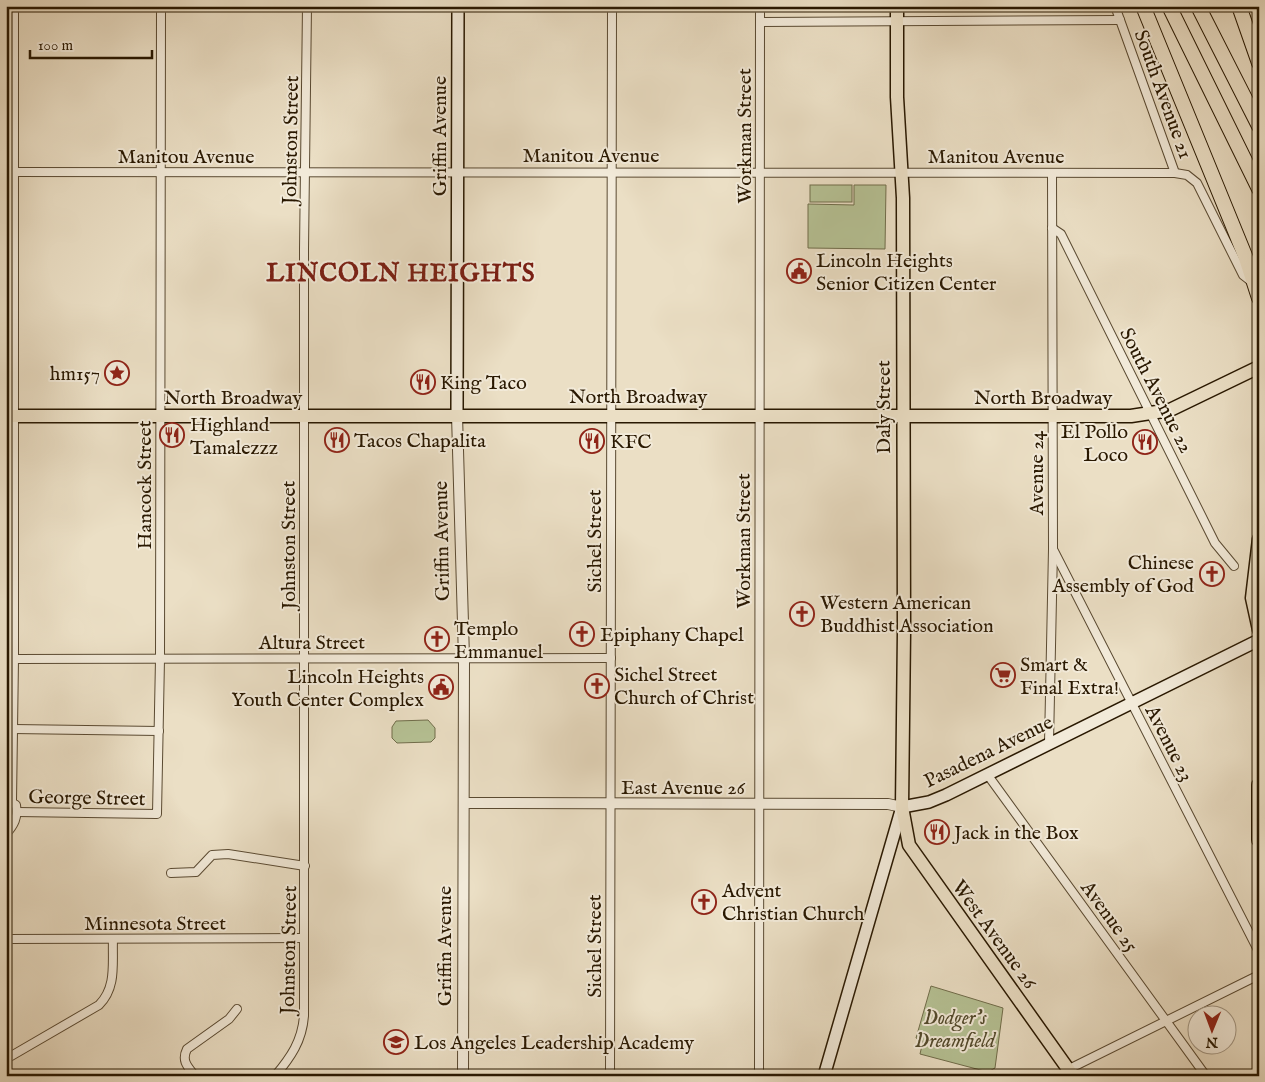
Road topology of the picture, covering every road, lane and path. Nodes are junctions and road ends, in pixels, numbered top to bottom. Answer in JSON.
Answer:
{"nodes":[{"id":1,"x":14,"y":6,"type":"edge"},
{"id":2,"x":161,"y":6,"type":"edge"},
{"id":3,"x":307,"y":6,"type":"edge"},
{"id":4,"x":458,"y":6,"type":"edge"},
{"id":5,"x":612,"y":6,"type":"edge"},
{"id":6,"x":760,"y":6,"type":"edge"},
{"id":7,"x":898,"y":6,"type":"edge"},
{"id":8,"x":1115,"y":6,"type":"edge"},
{"id":9,"x":1143,"y":6,"type":"edge"},
{"id":10,"x":1169,"y":6,"type":"edge"},
{"id":11,"x":1198,"y":6,"type":"edge"},
{"id":12,"x":1240,"y":6,"type":"edge"},
{"id":13,"x":1120,"y":20,"type":"junction"},
{"id":14,"x":760,"y":22,"type":"junction"},
{"id":15,"x":897,"y":22,"type":"junction"},
{"id":16,"x":1259,"y":33,"type":"edge"},
{"id":17,"x":1259,"y":63,"type":"edge"},
{"id":18,"x":1259,"y":126,"type":"edge"},
{"id":19,"x":10,"y":172,"type":"edge"},
{"id":20,"x":160,"y":172,"type":"junction"},
{"id":21,"x":307,"y":172,"type":"junction"},
{"id":22,"x":458,"y":172,"type":"junction"},
{"id":23,"x":610,"y":172,"type":"junction"},
{"id":24,"x":760,"y":172,"type":"junction"},
{"id":25,"x":902,"y":172,"type":"junction"},
{"id":26,"x":1052,"y":173,"type":"junction"},
{"id":27,"x":1175,"y":173,"type":"junction"},
{"id":28,"x":1259,"y":189,"type":"edge"},
{"id":29,"x":1052,"y":228,"type":"junction"},
{"id":30,"x":1254,"y":284,"type":"junction"},
{"id":31,"x":1259,"y":298,"type":"edge"},
{"id":32,"x":1259,"y":367,"type":"edge"},
{"id":33,"x":1152,"y":414,"type":"junction"},
{"id":34,"x":304,"y":415,"type":"junction"},
{"id":35,"x":457,"y":415,"type":"junction"},
{"id":36,"x":610,"y":415,"type":"junction"},
{"id":37,"x":902,"y":415,"type":"junction"},
{"id":38,"x":1052,"y":415,"type":"junction"},
{"id":39,"x":10,"y":416,"type":"edge"},
{"id":40,"x":160,"y":416,"type":"junction"},
{"id":41,"x":760,"y":416,"type":"junction"},
{"id":42,"x":1259,"y":539,"type":"edge"},
{"id":43,"x":1053,"y":549,"type":"junction"},
{"id":44,"x":1234,"y":566,"type":"dead end"},
{"id":45,"x":1259,"y":630,"type":"edge"},
{"id":46,"x":1259,"y":640,"type":"edge"},
{"id":47,"x":304,"y":658,"type":"junction"},
{"id":48,"x":464,"y":658,"type":"junction"},
{"id":49,"x":610,"y":658,"type":"junction"},
{"id":50,"x":14,"y":659,"type":"junction"},
{"id":51,"x":160,"y":659,"type":"junction"},
{"id":52,"x":1131,"y":702,"type":"junction"},
{"id":53,"x":10,"y":719,"type":"edge"},
{"id":54,"x":13,"y":729,"type":"junction"},
{"id":55,"x":159,"y":730,"type":"junction"},
{"id":56,"x":1049,"y":744,"type":"junction"},
{"id":57,"x":987,"y":774,"type":"junction"},
{"id":58,"x":1259,"y":784,"type":"edge"},
{"id":59,"x":9,"y":800,"type":"edge"},
{"id":60,"x":464,"y":803,"type":"junction"},
{"id":61,"x":612,"y":804,"type":"junction"},
{"id":62,"x":759,"y":805,"type":"junction"},
{"id":63,"x":902,"y":807,"type":"junction"},
{"id":64,"x":17,"y":812,"type":"junction"},
{"id":65,"x":157,"y":814,"type":"joint"},
{"id":66,"x":6,"y":834,"type":"edge"},
{"id":67,"x":1259,"y":840,"type":"edge"},
{"id":68,"x":305,"y":866,"type":"junction"},
{"id":69,"x":171,"y":873,"type":"dead end"},
{"id":70,"x":304,"y":938,"type":"junction"},
{"id":71,"x":6,"y":939,"type":"edge"},
{"id":72,"x":113,"y":939,"type":"junction"},
{"id":73,"x":1259,"y":952,"type":"edge"},
{"id":74,"x":1259,"y":975,"type":"edge"},
{"id":75,"x":237,"y":1008,"type":"dead end"},
{"id":76,"x":1165,"y":1020,"type":"junction"},
{"id":77,"x":6,"y":1059,"type":"edge"},
{"id":78,"x":1071,"y":1072,"type":"edge"},
{"id":79,"x":193,"y":1073,"type":"edge"},
{"id":80,"x":183,"y":1076,"type":"edge"},
{"id":81,"x":275,"y":1076,"type":"edge"},
{"id":82,"x":463,"y":1076,"type":"edge"},
{"id":83,"x":610,"y":1076,"type":"edge"},
{"id":84,"x":759,"y":1076,"type":"edge"},
{"id":85,"x":824,"y":1076,"type":"edge"},
{"id":86,"x":1206,"y":1076,"type":"edge"}],
"edges":[{"from":1,"to":19,"type":"street"},
{"from":2,"to":20,"type":"street","name":"Hancock Street"},
{"from":3,"to":21,"type":"street","name":"Johnston Street"},
{"from":4,"to":22,"type":"main road","name":"Griffin Avenue"},
{"from":5,"to":23,"type":"street","name":"Sichel Street"},
{"from":6,"to":14,"type":"street","name":"Workman Street"},
{"from":7,"to":15,"type":"main road","name":"Daly Street"},
{"from":8,"to":13,"type":"street","name":"South Avenue 21"},
{"from":9,"to":30,"type":"highway"},
{"from":10,"to":28,"type":"highway"},
{"from":11,"to":18,"type":"highway"},
{"from":12,"to":16,"type":"highway"},
{"from":12,"to":17,"type":"highway"},
{"from":13,"to":15,"type":"street"},
{"from":13,"to":27,"type":"street","name":"South Avenue 21"},
{"from":14,"to":15,"type":"street"},
{"from":14,"to":24,"type":"street","name":"Workman Street"},
{"from":15,"to":25,"type":"main road","name":"Daly Street"},
{"from":19,"to":20,"type":"street","name":"Manitou Avenue"},
{"from":19,"to":39,"type":"street"},
{"from":20,"to":21,"type":"street","name":"Manitou Avenue"},
{"from":20,"to":40,"type":"street","name":"Hancock Street"},
{"from":21,"to":22,"type":"street","name":"Manitou Avenue"},
{"from":21,"to":34,"type":"street","name":"Johnston Street"},
{"from":22,"to":23,"type":"street","name":"Manitou Avenue"},
{"from":22,"to":35,"type":"main road","name":"Griffin Avenue"},
{"from":23,"to":24,"type":"street","name":"Manitou Avenue"},
{"from":23,"to":36,"type":"street","name":"Sichel Street"},
{"from":24,"to":25,"type":"street","name":"Manitou Avenue"},
{"from":24,"to":41,"type":"street","name":"Workman Street"},
{"from":25,"to":26,"type":"street","name":"Manitou Avenue"},
{"from":25,"to":37,"type":"main road","name":"Daly Street"},
{"from":26,"to":27,"type":"street","name":"Manitou Avenue"},
{"from":26,"to":29,"type":"street","name":"Avenue 24"},
{"from":27,"to":30,"type":"street","name":"South Avenue 21"},
{"from":29,"to":33,"type":"street","name":"South Avenue 22"},
{"from":29,"to":38,"type":"street","name":"Avenue 24"},
{"from":30,"to":31,"type":"highway"},
{"from":32,"to":33,"type":"main road","name":"North Broadway"},
{"from":33,"to":38,"type":"main road","name":"North Broadway"},
{"from":33,"to":44,"type":"street","name":"South Avenue 22"},
{"from":34,"to":35,"type":"main road","name":"North Broadway"},
{"from":34,"to":40,"type":"main road","name":"North Broadway"},
{"from":34,"to":47,"type":"street","name":"Johnston Street"},
{"from":35,"to":36,"type":"main road","name":"North Broadway"},
{"from":35,"to":48,"type":"street","name":"Griffin Avenue"},
{"from":36,"to":41,"type":"main road","name":"North Broadway"},
{"from":36,"to":49,"type":"street","name":"Sichel Street"},
{"from":37,"to":38,"type":"main road","name":"North Broadway"},
{"from":37,"to":41,"type":"main road","name":"North Broadway"},
{"from":37,"to":63,"type":"main road","name":"Daly Street"},
{"from":38,"to":43,"type":"street","name":"Avenue 24"},
{"from":39,"to":40,"type":"main road","name":"North Broadway"},
{"from":39,"to":50,"type":"street"},
{"from":40,"to":51,"type":"street","name":"Hancock Street"},
{"from":41,"to":62,"type":"street","name":"Workman Street"},
{"from":42,"to":45,"type":"main road"},
{"from":43,"to":52,"type":"street","name":"Avenue 23"},
{"from":43,"to":56,"type":"street","name":"Avenue 24"},
{"from":46,"to":52,"type":"main road","name":"Pasadena Avenue"},
{"from":47,"to":48,"type":"street","name":"Altura Street"},
{"from":47,"to":51,"type":"street","name":"Altura Street"},
{"from":47,"to":68,"type":"street","name":"Johnston Street"},
{"from":48,"to":49,"type":"street","name":"Altura Street"},
{"from":48,"to":60,"type":"street","name":"Griffin Avenue"},
{"from":49,"to":61,"type":"street","name":"Sichel Street"},
{"from":50,"to":51,"type":"street","name":"Altura Street"},
{"from":50,"to":53,"type":"street"},
{"from":51,"to":55,"type":"street","name":"Hancock Street"},
{"from":52,"to":56,"type":"main road","name":"Pasadena Avenue"},
{"from":52,"to":73,"type":"street","name":"Avenue 23"},
{"from":53,"to":54,"type":"street"},
{"from":54,"to":55,"type":"street"},
{"from":54,"to":59,"type":"street"},
{"from":55,"to":65,"type":"street","name":"Hancock Street"},
{"from":56,"to":57,"type":"main road","name":"Pasadena Avenue"},
{"from":57,"to":63,"type":"main road","name":"Pasadena Avenue"},
{"from":57,"to":76,"type":"street","name":"Avenue 25"},
{"from":58,"to":67,"type":"highway"},
{"from":59,"to":64,"type":"street"},
{"from":60,"to":61,"type":"street","name":"East Avenue 26"},
{"from":60,"to":82,"type":"street","name":"Griffin Avenue"},
{"from":61,"to":62,"type":"street","name":"East Avenue 26"},
{"from":61,"to":83,"type":"street","name":"Sichel Street"},
{"from":62,"to":63,"type":"street","name":"East Avenue 26"},
{"from":62,"to":84,"type":"street","name":"Workman Street"},
{"from":63,"to":78,"type":"main road","name":"West Avenue 26"},
{"from":63,"to":85,"type":"main road"},
{"from":64,"to":65,"type":"street","name":"George Street"},
{"from":64,"to":66,"type":"street"},
{"from":68,"to":69,"type":"street"},
{"from":68,"to":70,"type":"street","name":"Johnston Street"},
{"from":70,"to":72,"type":"street","name":"Minnesota Street"},
{"from":70,"to":81,"type":"street","name":"Johnston Street"},
{"from":71,"to":72,"type":"street","name":"Minnesota Street"},
{"from":72,"to":77,"type":"street"},
{"from":74,"to":76,"type":"street"},
{"from":75,"to":79,"type":"street"},
{"from":76,"to":78,"type":"street"},
{"from":76,"to":86,"type":"street","name":"Avenue 25"},
{"from":79,"to":80,"type":"street"}]}
